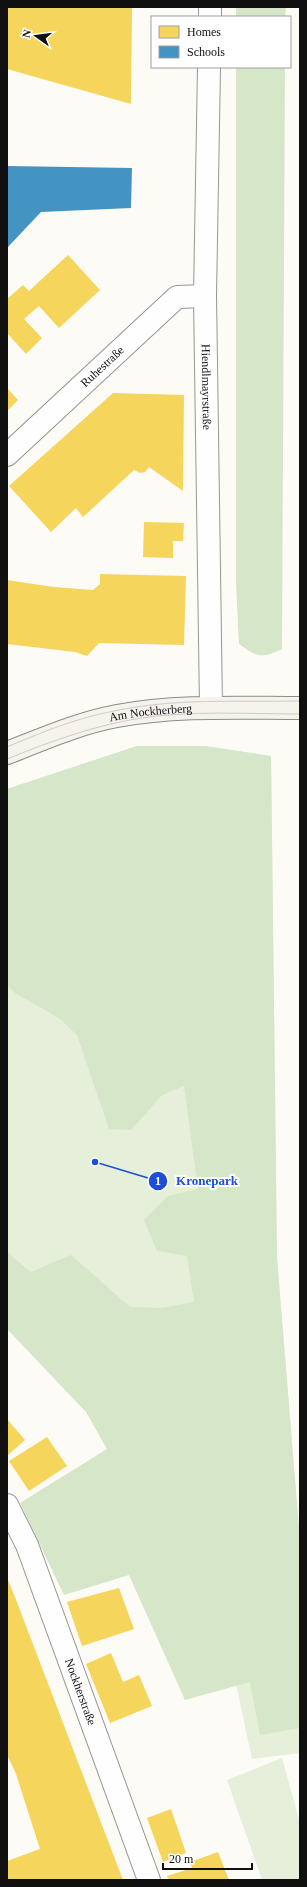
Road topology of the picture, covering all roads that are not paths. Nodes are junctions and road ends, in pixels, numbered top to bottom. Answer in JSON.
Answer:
{"nodes":[{"id":1,"x":209,"y":68,"type":"edge"},
{"id":2,"x":205,"y":296,"type":"junction"},
{"id":3,"x":7,"y":455,"type":"edge"},
{"id":4,"x":211,"y":708,"type":"junction"},
{"id":5,"x":300,"y":708,"type":"edge"},
{"id":6,"x":7,"y":753,"type":"edge"},
{"id":7,"x":7,"y":1505,"type":"edge"},
{"id":8,"x":149,"y":1880,"type":"edge"}],
"edges":[{"from":1,"to":2,"type":"street","name":"Hiendlmayrstraße"},
{"from":2,"to":3,"type":"street","name":"Ruhestraße"},
{"from":2,"to":4,"type":"street","name":"Hiendlmayrstraße"},
{"from":4,"to":5,"type":"main road","name":"Am Nockherberg"},
{"from":4,"to":6,"type":"main road","name":"Am Nockherberg"},
{"from":7,"to":8,"type":"street","name":"Nockherstraße"}]}
